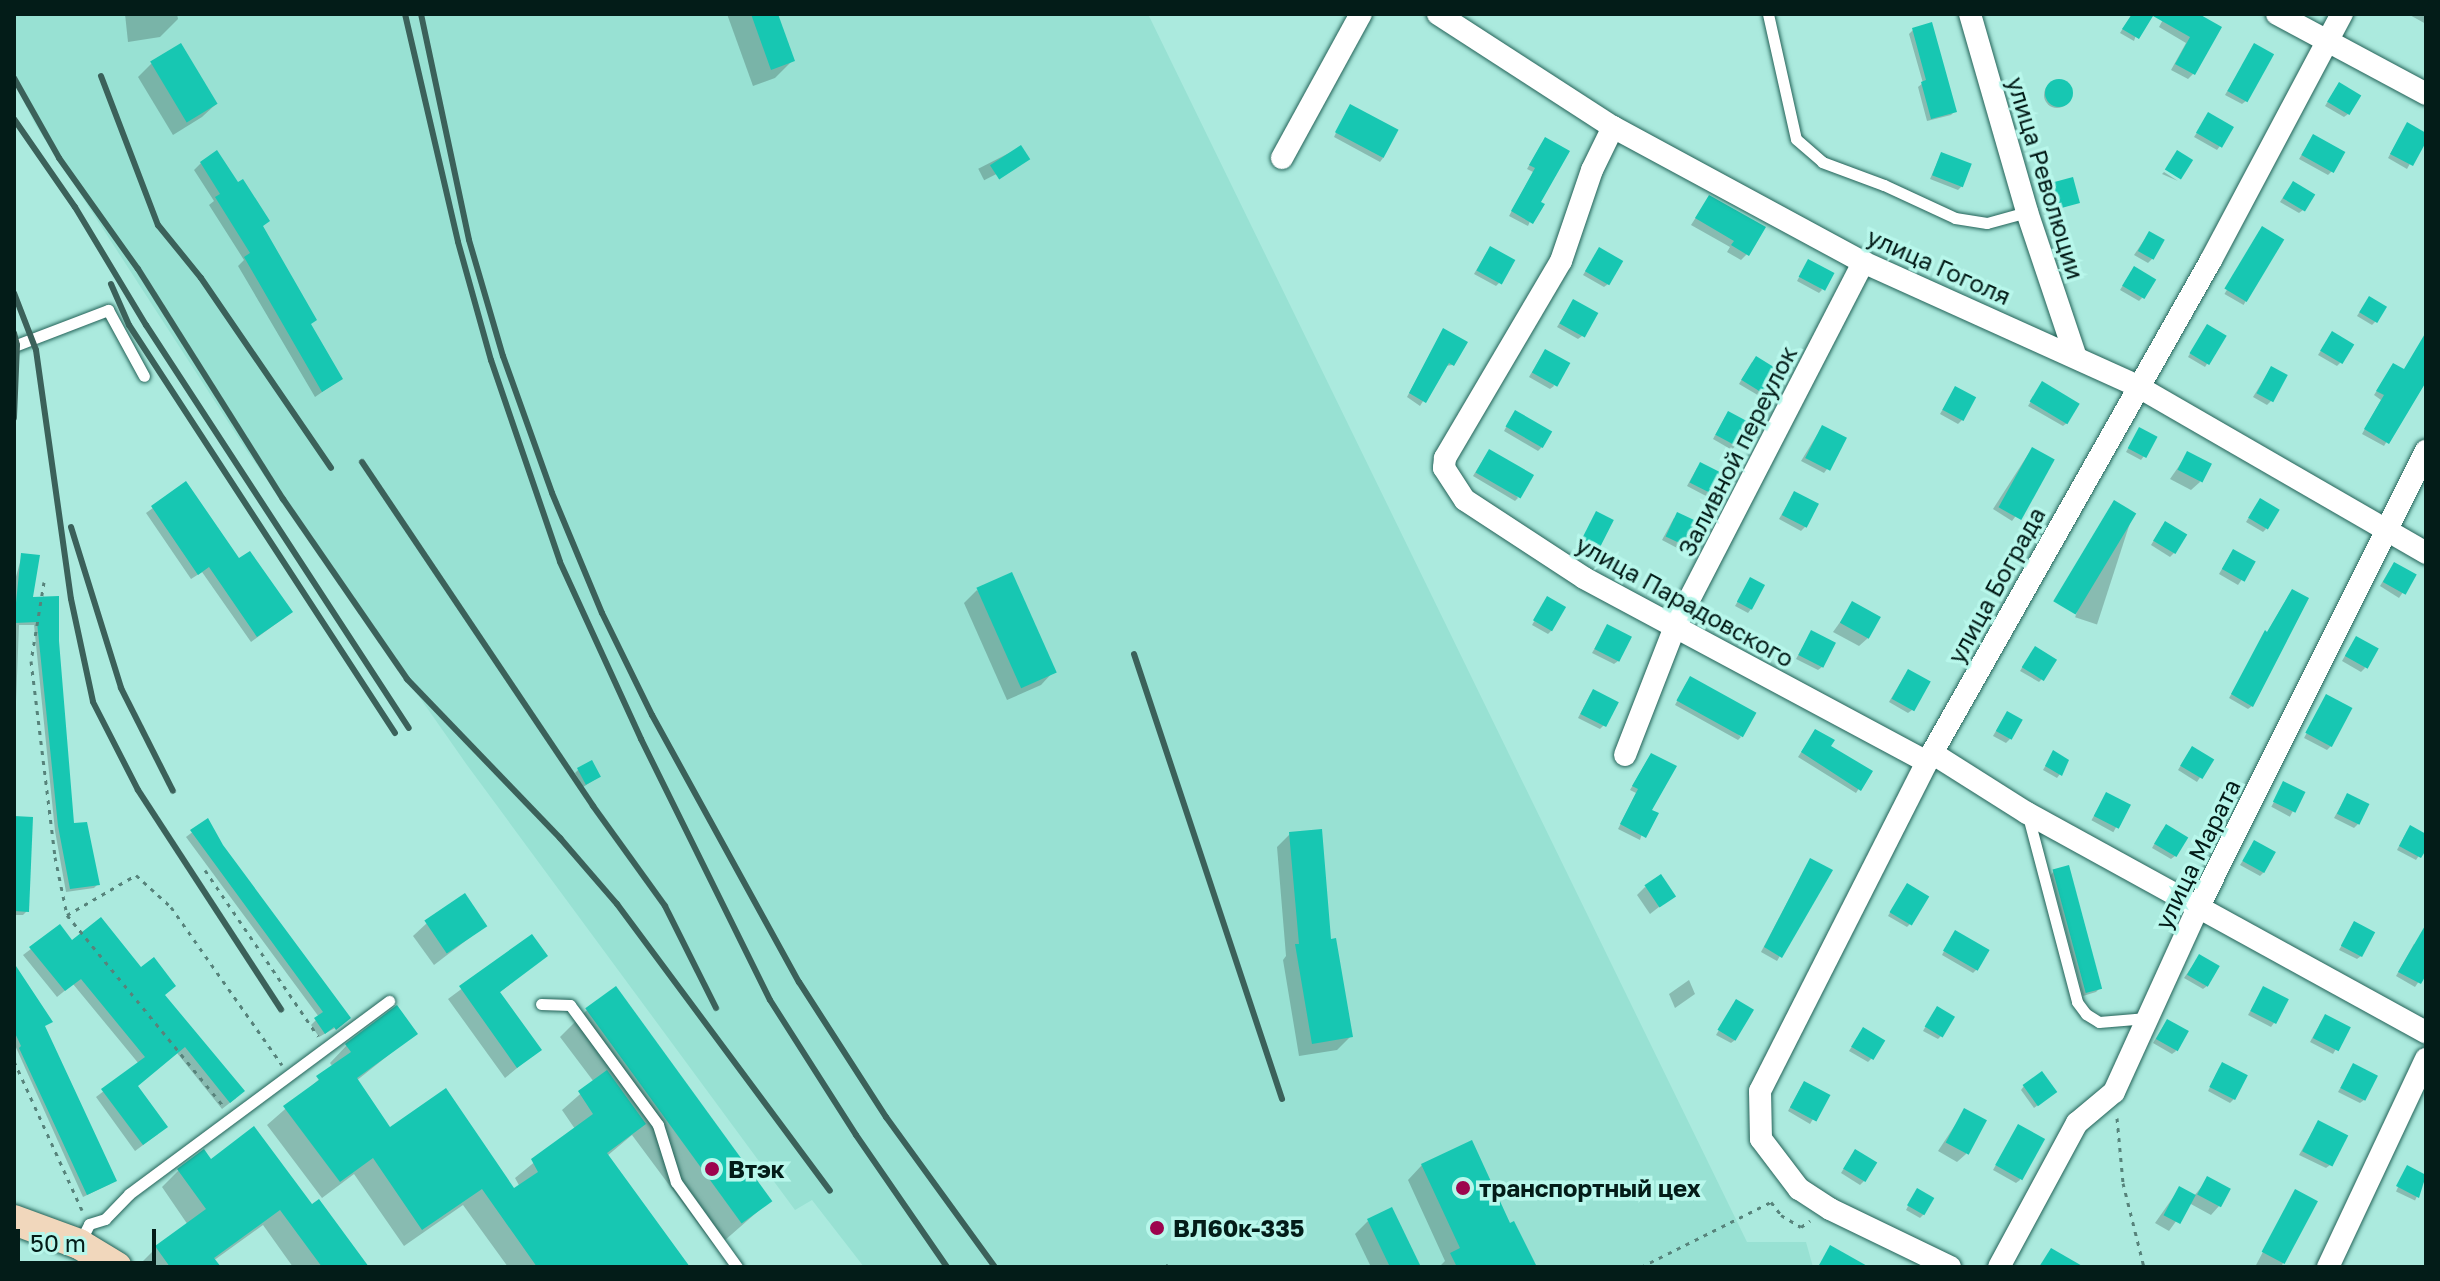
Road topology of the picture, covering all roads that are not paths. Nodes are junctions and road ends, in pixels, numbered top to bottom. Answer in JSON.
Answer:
{"nodes":[{"id":1,"x":1361,"y":14,"type":"edge"},
{"id":2,"x":1438,"y":14,"type":"edge"},
{"id":3,"x":1768,"y":14,"type":"edge"},
{"id":4,"x":1970,"y":14,"type":"edge"},
{"id":5,"x":2277,"y":14,"type":"edge"},
{"id":6,"x":2342,"y":14,"type":"edge"},
{"id":7,"x":2328,"y":40,"type":"junction"},
{"id":8,"x":2426,"y":94,"type":"edge"},
{"id":9,"x":1613,"y":127,"type":"junction"},
{"id":10,"x":1282,"y":158,"type":"dead end"},
{"id":11,"x":2027,"y":212,"type":"junction"},
{"id":12,"x":1863,"y":262,"type":"junction"},
{"id":13,"x":14,"y":346,"type":"edge"},
{"id":14,"x":2075,"y":355,"type":"junction"},
{"id":15,"x":144,"y":376,"type":"dead end"},
{"id":16,"x":2137,"y":386,"type":"junction"},
{"id":17,"x":2426,"y":451,"type":"edge"},
{"id":18,"x":2386,"y":532,"type":"junction"},
{"id":19,"x":2426,"y":553,"type":"edge"},
{"id":20,"x":1675,"y":627,"type":"junction"},
{"id":21,"x":1625,"y":755,"type":"dead end"},
{"id":22,"x":1930,"y":758,"type":"junction"},
{"id":23,"x":2027,"y":813,"type":"junction"},
{"id":24,"x":2198,"y":908,"type":"junction"},
{"id":25,"x":389,"y":1001,"type":"dead end"},
{"id":26,"x":541,"y":1004,"type":"dead end"},
{"id":27,"x":2147,"y":1018,"type":"junction"},
{"id":28,"x":2426,"y":1032,"type":"edge"},
{"id":29,"x":2426,"y":1059,"type":"edge"},
{"id":30,"x":14,"y":1220,"type":"edge"},
{"id":31,"x":84,"y":1234,"type":"junction"},
{"id":32,"x":117,"y":1267,"type":"edge"},
{"id":33,"x":737,"y":1267,"type":"edge"},
{"id":34,"x":1950,"y":1267,"type":"edge"},
{"id":35,"x":1999,"y":1267,"type":"edge"},
{"id":36,"x":2328,"y":1267,"type":"edge"}],
"edges":[{"from":1,"to":10,"type":"street"},
{"from":2,"to":9,"type":"street","name":"улица Гоголя"},
{"from":3,"to":11,"type":"lane"},
{"from":4,"to":11,"type":"street","name":"улица Революции"},
{"from":5,"to":7,"type":"street"},
{"from":6,"to":7,"type":"street","name":"улица Бограда"},
{"from":7,"to":8,"type":"street"},
{"from":7,"to":16,"type":"street","name":"улица Бограда"},
{"from":9,"to":12,"type":"street","name":"улица Гоголя"},
{"from":9,"to":20,"type":"street","name":"улица Парадовского"},
{"from":11,"to":14,"type":"street","name":"улица Революции"},
{"from":12,"to":14,"type":"street","name":"улица Гоголя"},
{"from":12,"to":20,"type":"street","name":"Заливной переулок"},
{"from":13,"to":15,"type":"lane"},
{"from":14,"to":16,"type":"street","name":"улица Гоголя"},
{"from":16,"to":18,"type":"street","name":"улица Гоголя"},
{"from":16,"to":22,"type":"street","name":"улица Бограда"},
{"from":17,"to":18,"type":"street","name":"улица Марата"},
{"from":18,"to":19,"type":"street","name":"улица Гоголя"},
{"from":18,"to":24,"type":"street","name":"улица Марата"},
{"from":20,"to":21,"type":"street","name":"Заливной переулок"},
{"from":20,"to":22,"type":"street","name":"улица Парадовского"},
{"from":22,"to":23,"type":"street","name":"улица Парадовского"},
{"from":22,"to":34,"type":"street","name":"улица Бограда"},
{"from":23,"to":24,"type":"street","name":"улица Парадовского"},
{"from":23,"to":27,"type":"lane"},
{"from":24,"to":27,"type":"street","name":"улица Марата"},
{"from":24,"to":28,"type":"street","name":"улица Парадовского"},
{"from":25,"to":31,"type":"lane"},
{"from":26,"to":33,"type":"lane"},
{"from":27,"to":35,"type":"street","name":"улица Марата"},
{"from":29,"to":36,"type":"street"},
{"from":30,"to":31,"type":"street"},
{"from":31,"to":32,"type":"street"}]}
